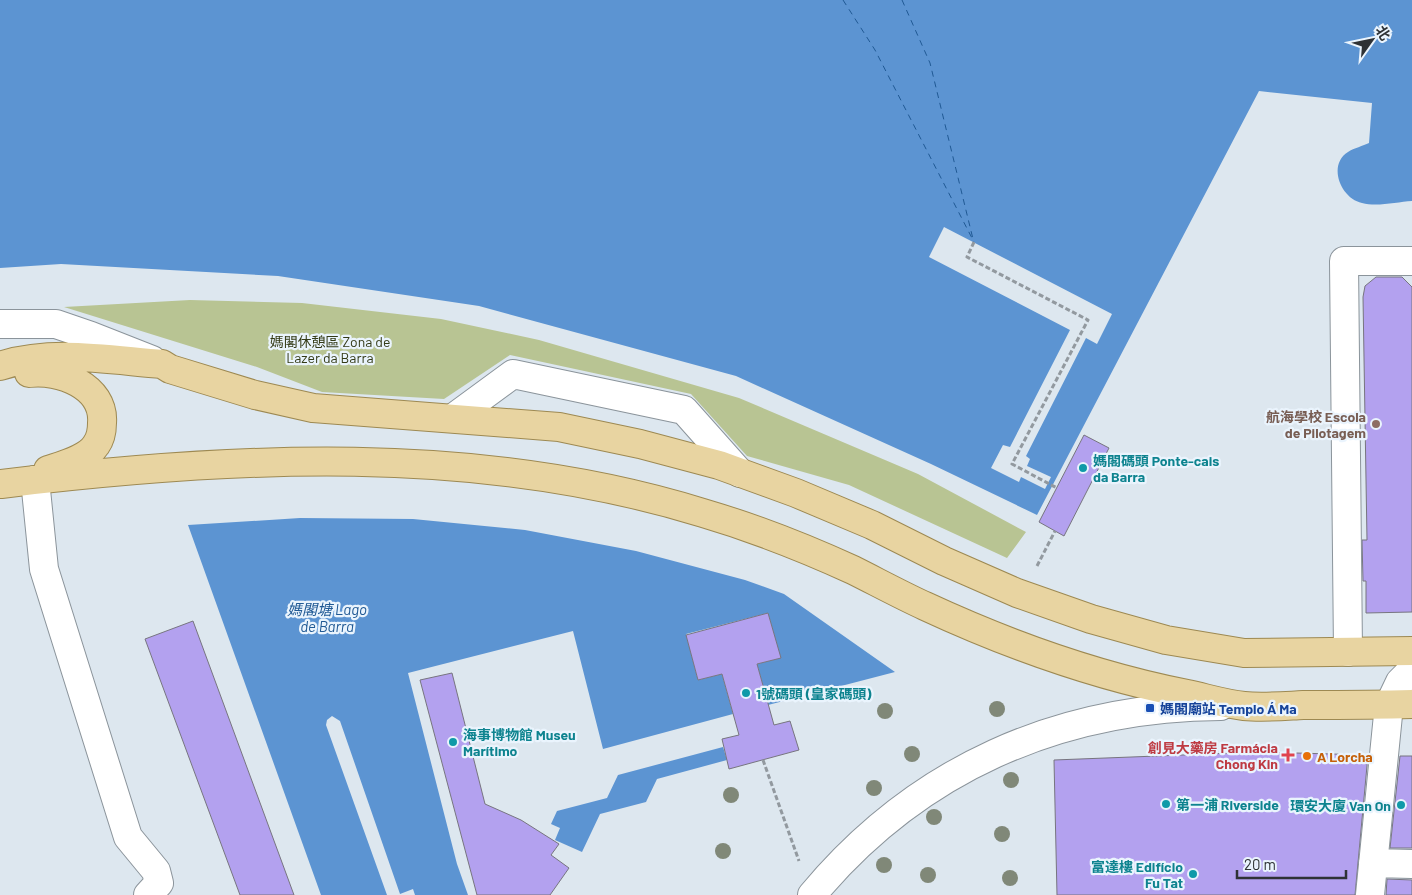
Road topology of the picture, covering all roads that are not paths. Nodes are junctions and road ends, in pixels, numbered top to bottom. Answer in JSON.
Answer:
{"nodes":[{"id":1,"x":1412,"y":261,"type":"edge"},
{"id":2,"x":0,"y":324,"type":"edge"},
{"id":3,"x":162,"y":364,"type":"junction"},
{"id":4,"x":0,"y":366,"type":"edge"},
{"id":5,"x":0,"y":377,"type":"edge"},
{"id":6,"x":453,"y":418,"type":"junction"},
{"id":7,"x":740,"y":474,"type":"junction"},
{"id":8,"x":36,"y":480,"type":"junction"},
{"id":9,"x":1,"y":484,"type":"edge"},
{"id":10,"x":1412,"y":651,"type":"edge"},
{"id":11,"x":1348,"y":652,"type":"junction"},
{"id":12,"x":1412,"y":670,"type":"edge"},
{"id":13,"x":1400,"y":704,"type":"edge"},
{"id":14,"x":1245,"y":706,"type":"junction"},
{"id":15,"x":1373,"y":863,"type":"junction"},
{"id":16,"x":1412,"y":864,"type":"edge"},
{"id":17,"x":148,"y":895,"type":"edge"},
{"id":18,"x":812,"y":895,"type":"edge"},
{"id":19,"x":1370,"y":895,"type":"edge"}],
"edges":[{"from":1,"to":11,"type":"street"},
{"from":2,"to":3,"type":"street"},
{"from":3,"to":4,"type":"main road"},
{"from":3,"to":6,"type":"main road"},
{"from":5,"to":9,"type":"main road"},
{"from":6,"to":7,"type":"main road"},
{"from":6,"to":7,"type":"street"},
{"from":7,"to":11,"type":"main road"},
{"from":8,"to":9,"type":"main road"},
{"from":8,"to":14,"type":"main road"},
{"from":8,"to":17,"type":"street"},
{"from":10,"to":11,"type":"main road"},
{"from":12,"to":13,"type":"street"},
{"from":13,"to":14,"type":"main road"},
{"from":13,"to":15,"type":"street"},
{"from":14,"to":18,"type":"street"},
{"from":15,"to":16,"type":"street"},
{"from":15,"to":19,"type":"street"}]}
